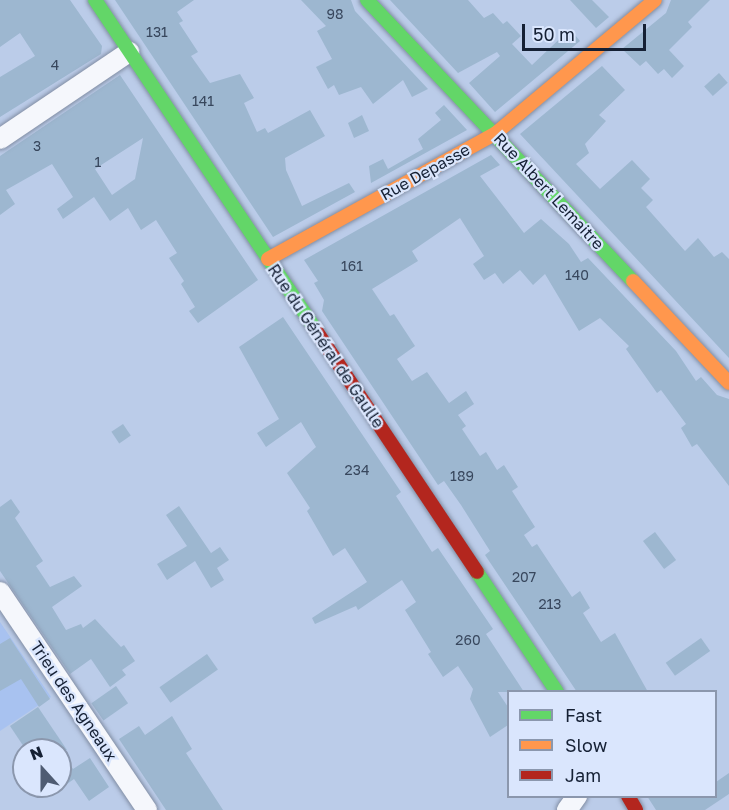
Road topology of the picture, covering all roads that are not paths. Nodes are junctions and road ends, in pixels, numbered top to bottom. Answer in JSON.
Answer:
{"nodes":[{"id":1,"x":95,"y":0,"type":"edge"},
{"id":2,"x":367,"y":0,"type":"edge"},
{"id":3,"x":655,"y":0,"type":"edge"},
{"id":4,"x":129,"y":52,"type":"junction"},
{"id":5,"x":496,"y":133,"type":"junction"},
{"id":6,"x":0,"y":140,"type":"edge"},
{"id":7,"x":268,"y":260,"type":"junction"},
{"id":8,"x":729,"y":383,"type":"edge"},
{"id":9,"x":0,"y":591,"type":"edge"},
{"id":10,"x":556,"y":690,"type":"edge"},
{"id":11,"x":147,"y":810,"type":"edge"}],
"edges":[{"from":1,"to":4,"type":"street","name":"Rue du Général de Gaulle"},
{"from":2,"to":5,"type":"street","name":"Rue Albert Lemaitre"},
{"from":3,"to":5,"type":"street","name":"Rue Depasse"},
{"from":4,"to":6,"type":"street"},
{"from":4,"to":7,"type":"street","name":"Rue du Général de Gaulle"},
{"from":5,"to":7,"type":"street","name":"Rue Depasse"},
{"from":5,"to":8,"type":"street","name":"Rue Albert Lemaitre"},
{"from":7,"to":10,"type":"street","name":"Rue du Général de Gaulle"},
{"from":9,"to":11,"type":"street","name":"Trieu des Agneaux"}]}
